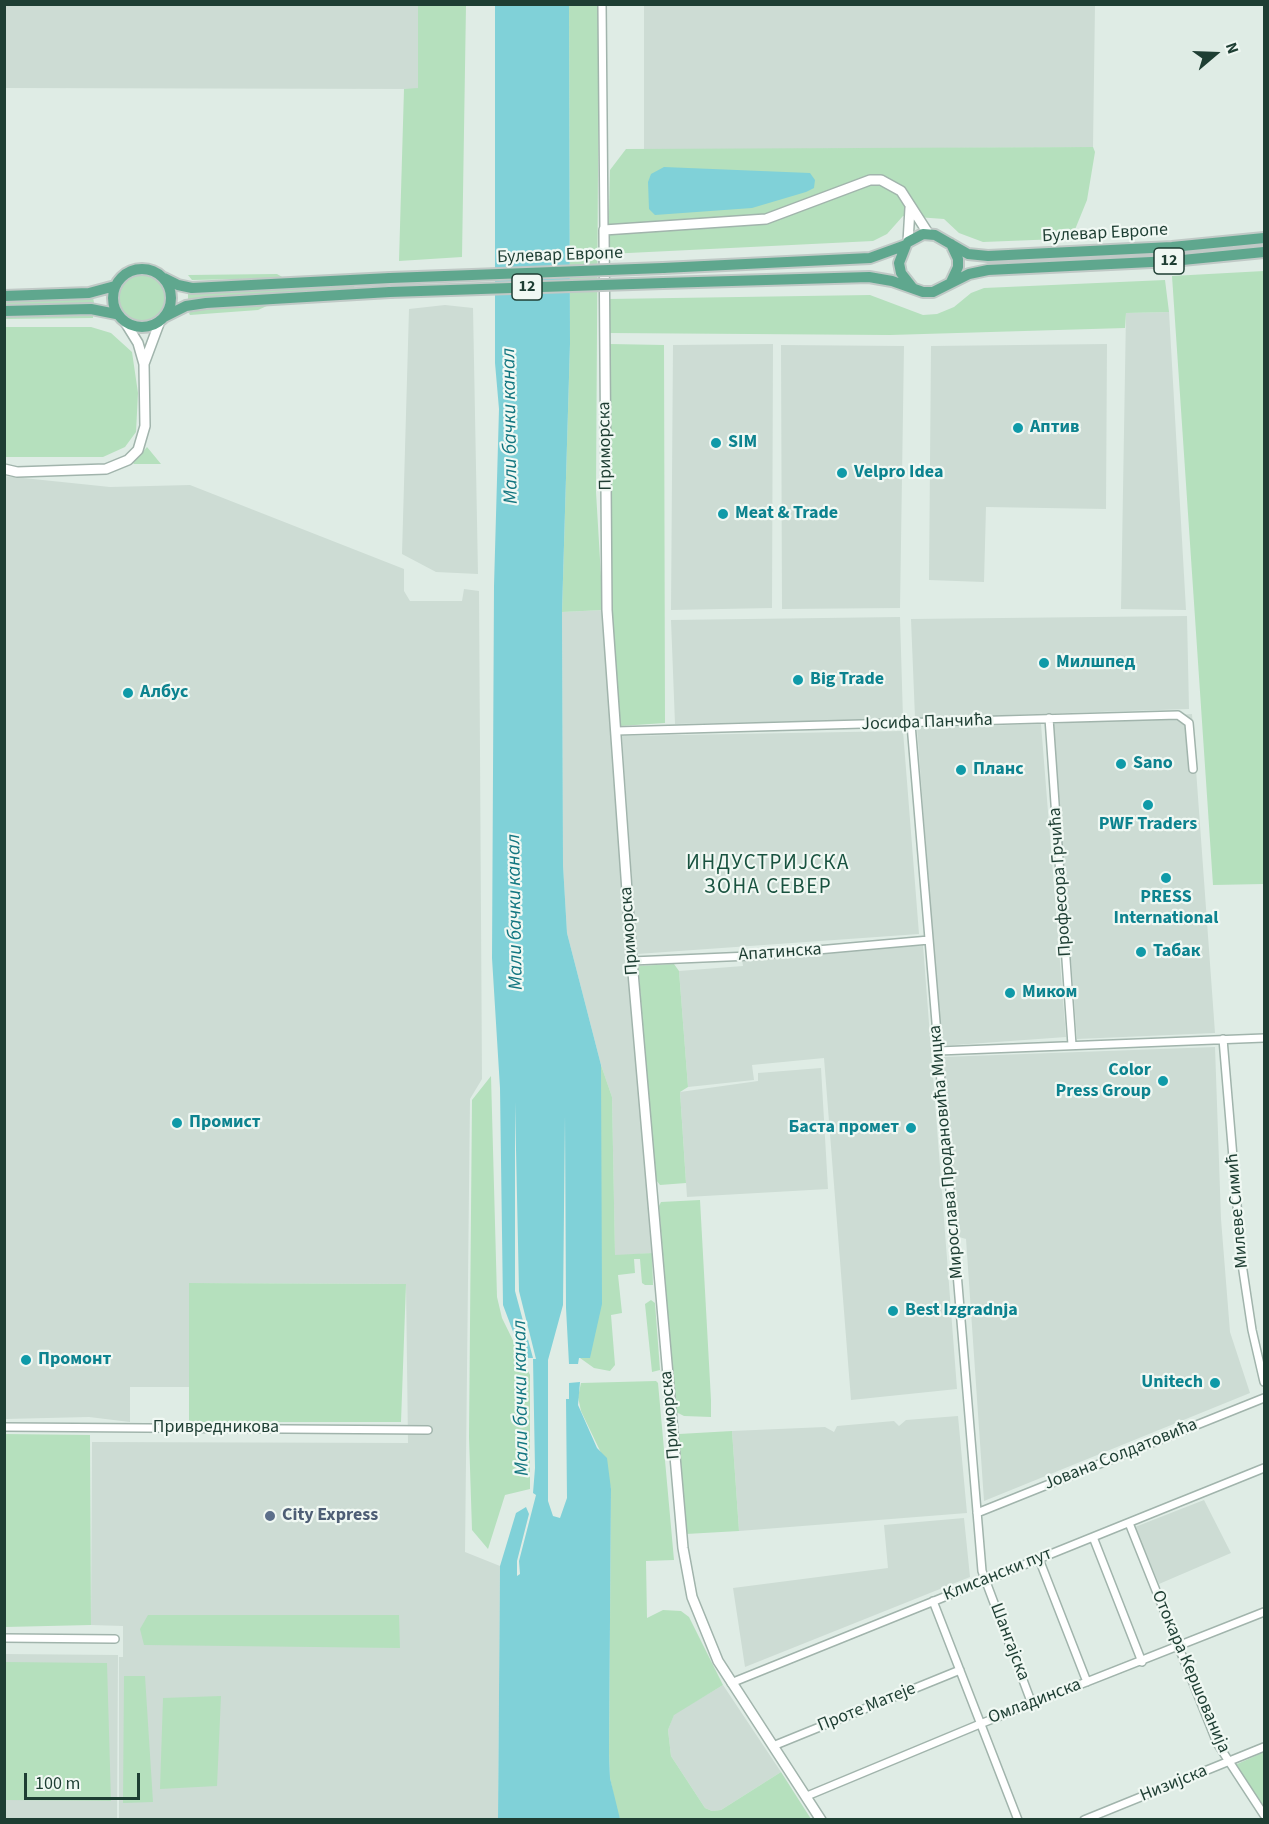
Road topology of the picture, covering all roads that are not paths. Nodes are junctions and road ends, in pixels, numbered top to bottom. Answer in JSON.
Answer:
{"nodes":[{"id":1,"x":602,"y":4,"type":"edge"},
{"id":2,"x":910,"y":205,"type":"junction"},
{"id":3,"x":604,"y":230,"type":"junction"},
{"id":4,"x":928,"y":233,"type":"junction"},
{"id":5,"x":1264,"y":238,"type":"edge"},
{"id":6,"x":907,"y":243,"type":"junction"},
{"id":7,"x":951,"y":244,"type":"junction"},
{"id":8,"x":1264,"y":252,"type":"edge"},
{"id":9,"x":164,"y":278,"type":"junction"},
{"id":10,"x":951,"y":283,"type":"junction"},
{"id":11,"x":115,"y":286,"type":"junction"},
{"id":12,"x":914,"y":289,"type":"junction"},
{"id":13,"x":4,"y":296,"type":"edge"},
{"id":14,"x":4,"y":311,"type":"edge"},
{"id":15,"x":116,"y":314,"type":"junction"},
{"id":16,"x":162,"y":319,"type":"junction"},
{"id":17,"x":124,"y":322,"type":"junction"},
{"id":18,"x":144,"y":364,"type":"junction"},
{"id":19,"x":4,"y":470,"type":"edge"},
{"id":20,"x":1049,"y":718,"type":"junction"},
{"id":21,"x":911,"y":724,"type":"junction"},
{"id":22,"x":616,"y":731,"type":"junction"},
{"id":23,"x":1193,"y":769,"type":"dead end"},
{"id":24,"x":929,"y":940,"type":"junction"},
{"id":25,"x":632,"y":961,"type":"junction"},
{"id":26,"x":1264,"y":1038,"type":"edge"},
{"id":27,"x":1223,"y":1039,"type":"junction"},
{"id":28,"x":1072,"y":1045,"type":"junction"},
{"id":29,"x":938,"y":1051,"type":"junction"},
{"id":30,"x":1263,"y":1367,"type":"edge"},
{"id":31,"x":1264,"y":1382,"type":"edge"},
{"id":32,"x":1264,"y":1398,"type":"edge"},
{"id":33,"x":4,"y":1427,"type":"edge"},
{"id":34,"x":428,"y":1430,"type":"dead end"},
{"id":35,"x":1264,"y":1468,"type":"edge"},
{"id":36,"x":977,"y":1513,"type":"junction"},
{"id":37,"x":1129,"y":1523,"type":"junction"},
{"id":38,"x":1093,"y":1537,"type":"junction"},
{"id":39,"x":1039,"y":1559,"type":"junction"},
{"id":40,"x":985,"y":1580,"type":"junction"},
{"id":41,"x":933,"y":1601,"type":"junction"},
{"id":42,"x":1264,"y":1612,"type":"edge"},
{"id":43,"x":4,"y":1638,"type":"edge"},
{"id":44,"x":115,"y":1639,"type":"dead end"},
{"id":45,"x":1178,"y":1648,"type":"junction"},
{"id":46,"x":1142,"y":1662,"type":"junction"},
{"id":47,"x":960,"y":1670,"type":"junction"},
{"id":48,"x":1087,"y":1682,"type":"junction"},
{"id":49,"x":731,"y":1683,"type":"junction"},
{"id":50,"x":1032,"y":1704,"type":"junction"},
{"id":51,"x":980,"y":1724,"type":"junction"},
{"id":52,"x":774,"y":1746,"type":"junction"},
{"id":53,"x":1264,"y":1747,"type":"edge"},
{"id":54,"x":1228,"y":1762,"type":"junction"},
{"id":55,"x":807,"y":1797,"type":"junction"},
{"id":56,"x":1264,"y":1815,"type":"edge"},
{"id":57,"x":821,"y":1820,"type":"edge"},
{"id":58,"x":1018,"y":1820,"type":"edge"},
{"id":59,"x":1084,"y":1820,"type":"edge"}],
"edges":[{"from":1,"to":3,"type":"street","name":"Приморска"},
{"from":2,"to":3,"type":"street"},
{"from":2,"to":4,"type":"street"},
{"from":2,"to":6,"type":"street"},
{"from":3,"to":22,"type":"street","name":"Приморска"},
{"from":4,"to":6,"type":"main road","name":"Булевар Европе","number":"12"},
{"from":4,"to":7,"type":"main road","name":"Булевар Европе","number":"12"},
{"from":5,"to":7,"type":"main road","name":"Булевар Европе","number":"12"},
{"from":6,"to":9,"type":"main road","name":"Булевар Европе","number":"12","bridge":true},
{"from":6,"to":12,"type":"main road"},
{"from":7,"to":10,"type":"main road"},
{"from":8,"to":10,"type":"main road","name":"Булевар Европе","number":"12"},
{"from":9,"to":11,"type":"main road","name":"Булевар Европе","number":"12"},
{"from":9,"to":16,"type":"main road"},
{"from":10,"to":12,"type":"main road","name":"Булевар Европе","number":"12"},
{"from":11,"to":13,"type":"main road","name":"Булевар Европе","number":"12"},
{"from":11,"to":15,"type":"main road"},
{"from":12,"to":16,"type":"main road","name":"Булевар Европе","number":"12","bridge":true},
{"from":14,"to":15,"type":"main road"},
{"from":15,"to":17,"type":"main road"},
{"from":16,"to":17,"type":"main road","name":"Булевар Европе","number":"12"},
{"from":16,"to":18,"type":"street"},
{"from":17,"to":18,"type":"street"},
{"from":18,"to":19,"type":"street"},
{"from":20,"to":21,"type":"street","name":"Јосифа Панчића"},
{"from":20,"to":23,"type":"street","name":"Јосифа Панчића"},
{"from":20,"to":28,"type":"street","name":"Професора Грчића"},
{"from":21,"to":22,"type":"street","name":"Јосифа Панчића"},
{"from":21,"to":24,"type":"street","name":"Мирослава Продановића Мицка"},
{"from":22,"to":25,"type":"street","name":"Приморска"},
{"from":24,"to":25,"type":"street","name":"Апатинска"},
{"from":24,"to":29,"type":"street","name":"Мирослава Продановића Мицка"},
{"from":25,"to":49,"type":"street","name":"Приморска"},
{"from":26,"to":27,"type":"street"},
{"from":27,"to":28,"type":"street"},
{"from":27,"to":30,"type":"street","name":"Милеве Симић"},
{"from":28,"to":29,"type":"street"},
{"from":29,"to":36,"type":"street","name":"Мирослава Продановића Мицка"},
{"from":30,"to":31,"type":"street","name":"Милеве Симић"},
{"from":32,"to":36,"type":"street","name":"Јована Солдатовића"},
{"from":33,"to":34,"type":"street","name":"Привредникова"},
{"from":35,"to":37,"type":"street","name":"Клисански пут"},
{"from":36,"to":40,"type":"street","name":"Мирослава Продановића Мицка"},
{"from":37,"to":38,"type":"street","name":"Клисански пут"},
{"from":37,"to":45,"type":"street","name":"Отокара Кершованија"},
{"from":38,"to":39,"type":"street","name":"Клисански пут"},
{"from":38,"to":46,"type":"street"},
{"from":39,"to":40,"type":"street","name":"Клисански пут"},
{"from":39,"to":48,"type":"street"},
{"from":40,"to":41,"type":"street","name":"Клисански пут"},
{"from":40,"to":50,"type":"street","name":"Шангајска"},
{"from":41,"to":47,"type":"street"},
{"from":41,"to":49,"type":"street","name":"Клисански пут"},
{"from":42,"to":45,"type":"street","name":"Омладинска"},
{"from":43,"to":44,"type":"street"},
{"from":45,"to":46,"type":"street","name":"Омладинска"},
{"from":45,"to":54,"type":"street","name":"Отокара Кершованија"},
{"from":46,"to":48,"type":"street","name":"Омладинска"},
{"from":47,"to":51,"type":"street"},
{"from":47,"to":52,"type":"street","name":"Проте Матеје"},
{"from":48,"to":50,"type":"street","name":"Омладинска"},
{"from":49,"to":52,"type":"street","name":"Приморска"},
{"from":50,"to":51,"type":"street","name":"Омладинска"},
{"from":51,"to":55,"type":"street","name":"Омладинска"},
{"from":51,"to":58,"type":"street"},
{"from":52,"to":55,"type":"street","name":"Приморска"},
{"from":53,"to":54,"type":"street","name":"Низијска"},
{"from":54,"to":56,"type":"street","name":"Отокара Кершованија"},
{"from":54,"to":59,"type":"street","name":"Низијска"},
{"from":55,"to":57,"type":"street","name":"Приморска"}]}
